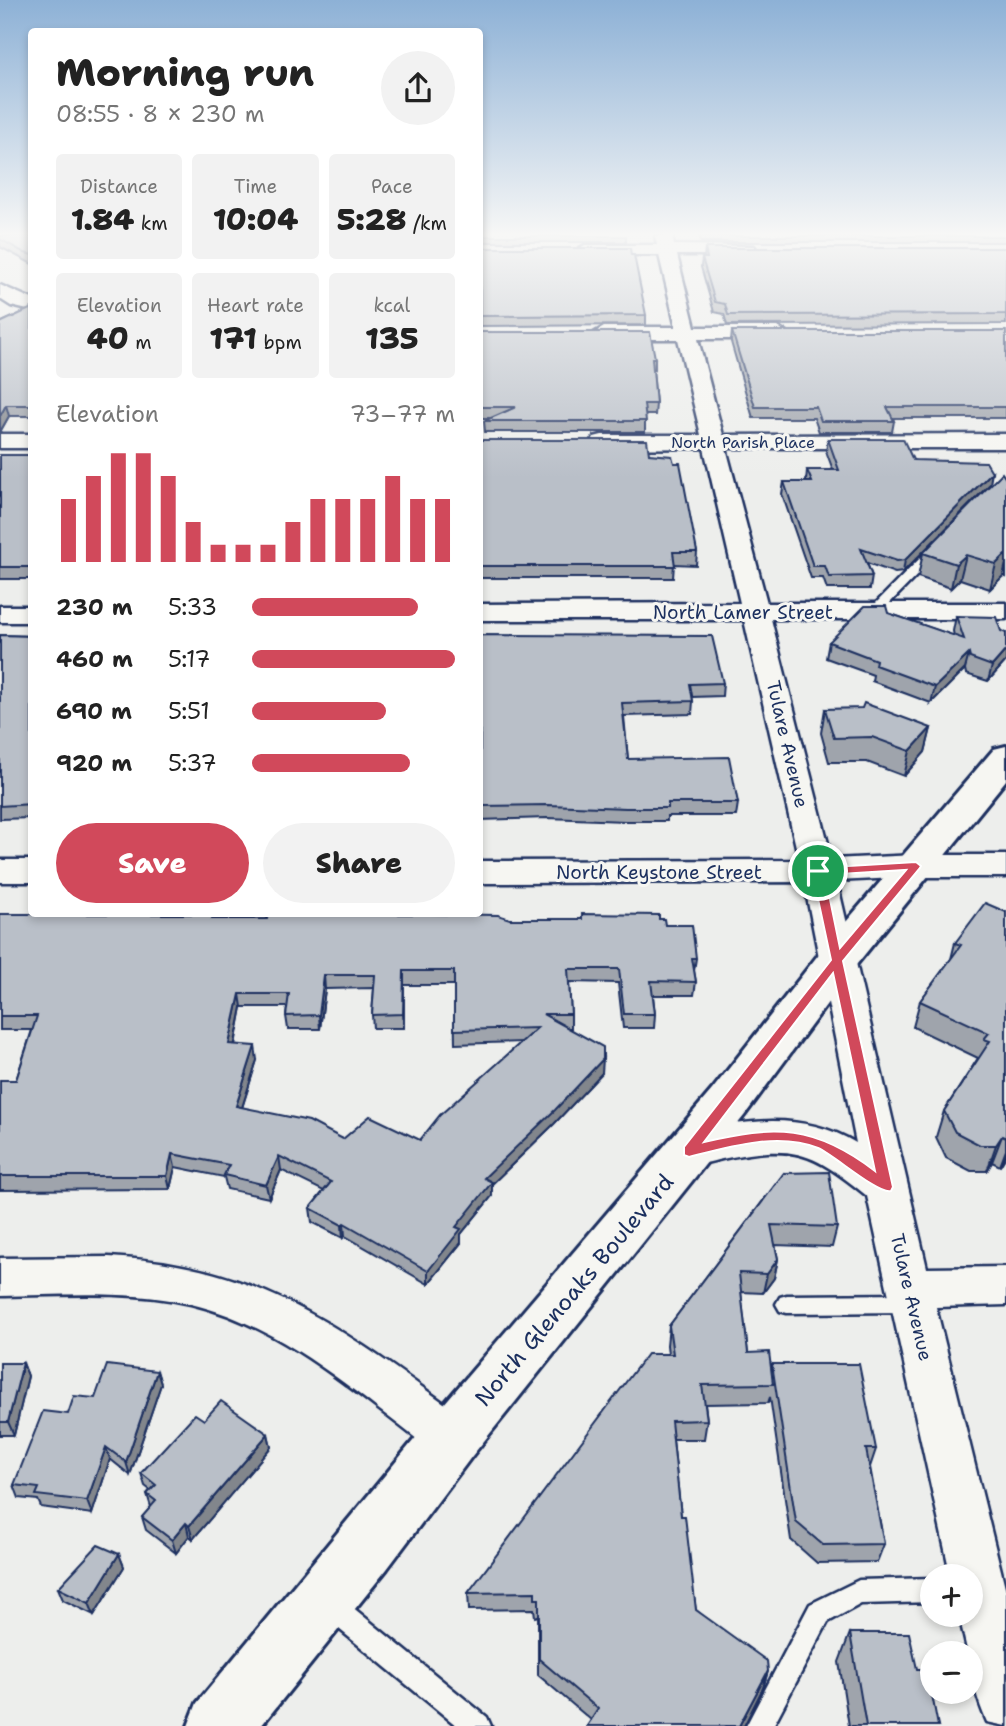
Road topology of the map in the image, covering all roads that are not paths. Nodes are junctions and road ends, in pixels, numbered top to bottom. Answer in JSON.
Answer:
{"nodes":[{"id":1,"x":682,"y":317,"type":"edge"},
{"id":2,"x":590,"y":333,"type":"edge"},
{"id":3,"x":686,"y":333,"type":"junction"},
{"id":4,"x":792,"y":333,"type":"edge"},
{"id":5,"x":0,"y":441,"type":"edge"},
{"id":6,"x":28,"y":441,"type":"edge"},
{"id":7,"x":1006,"y":441,"type":"edge"},
{"id":8,"x":574,"y":442,"type":"edge"},
{"id":9,"x":712,"y":443,"type":"junction"},
{"id":10,"x":948,"y":536,"type":"edge"},
{"id":11,"x":757,"y":611,"type":"junction"},
{"id":12,"x":875,"y":611,"type":"junction"},
{"id":13,"x":1006,"y":611,"type":"edge"},
{"id":14,"x":483,"y":612,"type":"edge"},
{"id":15,"x":0,"y":614,"type":"edge"},
{"id":16,"x":28,"y":614,"type":"edge"},
{"id":17,"x":1006,"y":757,"type":"edge"},
{"id":18,"x":916,"y":866,"type":"junction"},
{"id":19,"x":1006,"y":866,"type":"edge"},
{"id":20,"x":0,"y":871,"type":"edge"},
{"id":21,"x":28,"y":871,"type":"edge"},
{"id":22,"x":818,"y":871,"type":"junction"},
{"id":23,"x":483,"y":872,"type":"edge"},
{"id":24,"x":837,"y":960,"type":"junction"},
{"id":25,"x":689,"y":1151,"type":"junction"},
{"id":26,"x":886,"y":1187,"type":"junction"},
{"id":27,"x":0,"y":1277,"type":"edge"},
{"id":28,"x":1006,"y":1286,"type":"edge"},
{"id":29,"x":912,"y":1295,"type":"junction"},
{"id":30,"x":787,"y":1304,"type":"dead end"},
{"id":31,"x":452,"y":1437,"type":"junction"},
{"id":32,"x":969,"y":1564,"type":"edge"},
{"id":33,"x":920,"y":1590,"type":"edge"},
{"id":34,"x":323,"y":1600,"type":"junction"},
{"id":35,"x":983,"y":1619,"type":"edge"},
{"id":36,"x":1006,"y":1703,"type":"edge"},
{"id":37,"x":220,"y":1726,"type":"edge"},
{"id":38,"x":478,"y":1726,"type":"edge"},
{"id":39,"x":759,"y":1726,"type":"edge"}],
"edges":[{"from":1,"to":3,"type":"street","name":"Tulare Avenue"},
{"from":2,"to":3,"type":"street"},
{"from":3,"to":4,"type":"street"},
{"from":3,"to":9,"type":"street","name":"Tulare Avenue"},
{"from":5,"to":6,"type":"street"},
{"from":7,"to":9,"type":"street","name":"North Parish Place"},
{"from":8,"to":9,"type":"street","name":"North Parish Place"},
{"from":9,"to":11,"type":"street","name":"Tulare Avenue"},
{"from":10,"to":12,"type":"lane"},
{"from":11,"to":12,"type":"street","name":"North Lamer Street"},
{"from":11,"to":14,"type":"street","name":"North Lamer Street"},
{"from":11,"to":22,"type":"street","name":"Tulare Avenue"},
{"from":12,"to":13,"type":"street","name":"North Lamer Street"},
{"from":15,"to":16,"type":"street"},
{"from":17,"to":18,"type":"main road","name":"North Glenoaks Boulevard"},
{"from":18,"to":19,"type":"street","name":"North Keystone Street"},
{"from":18,"to":22,"type":"street","name":"North Keystone Street"},
{"from":18,"to":24,"type":"main road","name":"North Glenoaks Boulevard"},
{"from":20,"to":21,"type":"street"},
{"from":22,"to":23,"type":"street","name":"North Keystone Street"},
{"from":22,"to":24,"type":"street","name":"Tulare Avenue"},
{"from":24,"to":25,"type":"main road","name":"North Glenoaks Boulevard"},
{"from":24,"to":26,"type":"street","name":"Tulare Avenue"},
{"from":25,"to":26,"type":"street"},
{"from":25,"to":31,"type":"main road","name":"North Glenoaks Boulevard"},
{"from":26,"to":29,"type":"street","name":"Tulare Avenue"},
{"from":27,"to":31,"type":"street"},
{"from":28,"to":29,"type":"street"},
{"from":29,"to":30,"type":"lane"},
{"from":29,"to":32,"type":"street","name":"Tulare Avenue"},
{"from":31,"to":34,"type":"main road","name":"North Glenoaks Boulevard"},
{"from":33,"to":39,"type":"lane"},
{"from":34,"to":37,"type":"main road","name":"North Glenoaks Boulevard"},
{"from":34,"to":38,"type":"lane"},
{"from":35,"to":36,"type":"street","name":"Tulare Avenue"}]}
